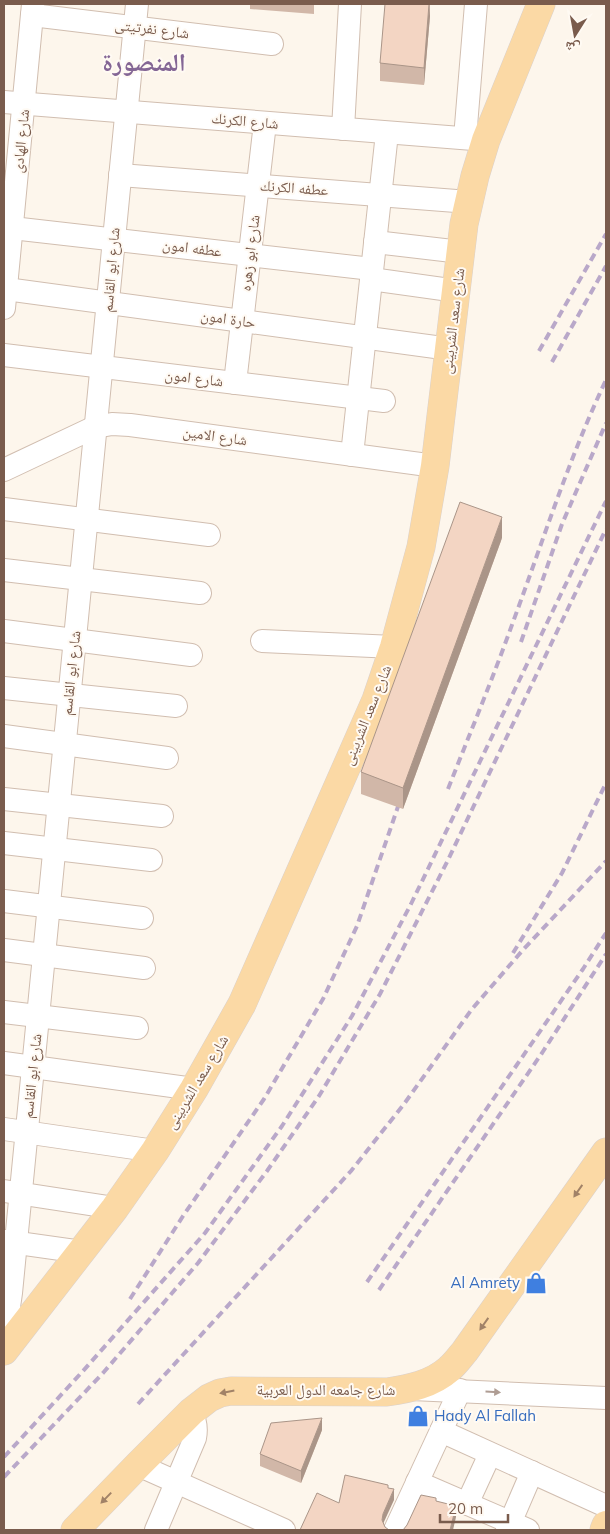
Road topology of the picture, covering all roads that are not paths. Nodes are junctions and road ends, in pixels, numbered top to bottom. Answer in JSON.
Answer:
{"nodes":[{"id":1,"x":137,"y":4,"type":"edge"},
{"id":2,"x":350,"y":4,"type":"edge"},
{"id":3,"x":476,"y":4,"type":"edge"},
{"id":4,"x":541,"y":4,"type":"edge"},
{"id":5,"x":33,"y":9,"type":"edge"},
{"id":6,"x":134,"y":27,"type":"junction"},
{"id":7,"x":272,"y":44,"type":"dead end"},
{"id":8,"x":14,"y":103,"type":"edge"},
{"id":9,"x":126,"y":111,"type":"junction"},
{"id":10,"x":265,"y":123,"type":"junction"},
{"id":11,"x":343,"y":129,"type":"junction"},
{"id":12,"x":387,"y":132,"type":"junction"},
{"id":13,"x":476,"y":139,"type":"junction"},
{"id":14,"x":120,"y":175,"type":"junction"},
{"id":15,"x":258,"y":185,"type":"junction"},
{"id":16,"x":380,"y":195,"type":"junction"},
{"id":17,"x":468,"y":202,"type":"junction"},
{"id":18,"x":12,"y":228,"type":"junction"},
{"id":19,"x":114,"y":239,"type":"junction"},
{"id":20,"x":375,"y":242,"type":"junction"},
{"id":21,"x":461,"y":252,"type":"junction"},
{"id":22,"x":250,"y":255,"type":"junction"},
{"id":23,"x":372,"y":274,"type":"junction"},
{"id":24,"x":457,"y":291,"type":"junction"},
{"id":25,"x":5,"y":299,"type":"edge"},
{"id":26,"x":108,"y":303,"type":"junction"},
{"id":27,"x":242,"y":321,"type":"junction"},
{"id":28,"x":365,"y":338,"type":"junction"},
{"id":29,"x":450,"y":349,"type":"junction"},
{"id":30,"x":4,"y":355,"type":"edge"},
{"id":31,"x":102,"y":367,"type":"junction"},
{"id":32,"x":235,"y":383,"type":"junction"},
{"id":33,"x":358,"y":398,"type":"junction"},
{"id":34,"x":384,"y":401,"type":"dead end"},
{"id":35,"x":96,"y":427,"type":"junction"},
{"id":36,"x":352,"y":454,"type":"junction"},
{"id":37,"x":435,"y":466,"type":"junction"},
{"id":38,"x":4,"y":470,"type":"edge"},
{"id":39,"x":4,"y":509,"type":"edge"},
{"id":40,"x":86,"y":520,"type":"junction"},
{"id":41,"x":209,"y":535,"type":"dead end"},
{"id":42,"x":4,"y":570,"type":"edge"},
{"id":43,"x":80,"y":579,"type":"junction"},
{"id":44,"x":200,"y":593,"type":"dead end"},
{"id":45,"x":4,"y":631,"type":"edge"},
{"id":46,"x":74,"y":640,"type":"junction"},
{"id":47,"x":262,"y":641,"type":"dead end"},
{"id":48,"x":394,"y":647,"type":"junction"},
{"id":49,"x":191,"y":655,"type":"dead end"},
{"id":50,"x":4,"y":688,"type":"edge"},
{"id":51,"x":69,"y":695,"type":"junction"},
{"id":52,"x":176,"y":706,"type":"dead end"},
{"id":53,"x":4,"y":736,"type":"edge"},
{"id":54,"x":64,"y":744,"type":"junction"},
{"id":55,"x":167,"y":758,"type":"dead end"},
{"id":56,"x":4,"y":799,"type":"edge"},
{"id":57,"x":58,"y":805,"type":"junction"},
{"id":58,"x":162,"y":816,"type":"dead end"},
{"id":59,"x":4,"y":843,"type":"edge"},
{"id":60,"x":54,"y":849,"type":"junction"},
{"id":61,"x":152,"y":860,"type":"dead end"},
{"id":62,"x":4,"y":901,"type":"edge"},
{"id":63,"x":49,"y":906,"type":"junction"},
{"id":64,"x":142,"y":918,"type":"dead end"},
{"id":65,"x":4,"y":950,"type":"edge"},
{"id":66,"x":44,"y":955,"type":"junction"},
{"id":67,"x":144,"y":968,"type":"dead end"},
{"id":68,"x":4,"y":1012,"type":"edge"},
{"id":69,"x":38,"y":1016,"type":"junction"},
{"id":70,"x":138,"y":1028,"type":"dead end"},
{"id":71,"x":4,"y":1063,"type":"edge"},
{"id":72,"x":33,"y":1067,"type":"junction"},
{"id":73,"x":194,"y":1089,"type":"junction"},
{"id":74,"x":4,"y":1129,"type":"edge"},
{"id":75,"x":26,"y":1132,"type":"junction"},
{"id":76,"x":155,"y":1151,"type":"junction"},
{"id":77,"x":606,"y":1152,"type":"edge"},
{"id":78,"x":12,"y":1192,"type":"edge"},
{"id":79,"x":115,"y":1208,"type":"junction"},
{"id":80,"x":10,"y":1242,"type":"edge"},
{"id":81,"x":82,"y":1252,"type":"junction"},
{"id":82,"x":7,"y":1292,"type":"edge"},
{"id":83,"x":4,"y":1341,"type":"edge"},
{"id":84,"x":4,"y":1351,"type":"edge"},
{"id":85,"x":409,"y":1389,"type":"junction"},
{"id":86,"x":460,"y":1390,"type":"junction"},
{"id":87,"x":606,"y":1398,"type":"edge"},
{"id":88,"x":191,"y":1412,"type":"junction"},
{"id":89,"x":441,"y":1431,"type":"junction"},
{"id":90,"x":490,"y":1454,"type":"junction"},
{"id":91,"x":138,"y":1465,"type":"junction"},
{"id":92,"x":532,"y":1472,"type":"junction"},
{"id":93,"x":176,"y":1482,"type":"junction"},
{"id":94,"x":417,"y":1482,"type":"junction"},
{"id":95,"x":467,"y":1504,"type":"junction"},
{"id":96,"x":606,"y":1506,"type":"edge"},
{"id":97,"x":606,"y":1525,"type":"edge"},
{"id":98,"x":515,"y":1528,"type":"edge"},
{"id":99,"x":277,"y":1529,"type":"edge"},
{"id":100,"x":399,"y":1529,"type":"edge"},
{"id":101,"x":75,"y":1530,"type":"edge"},
{"id":102,"x":156,"y":1530,"type":"edge"},
{"id":103,"x":604,"y":1530,"type":"edge"}],
"edges":[{"from":1,"to":6,"type":"street","name":"شارع ابو القاسم"},
{"from":2,"to":11,"type":"street"},
{"from":3,"to":13,"type":"street"},
{"from":4,"to":13,"type":"main road","name":"شارع سعد الشربينى"},
{"from":5,"to":6,"type":"street","name":"شارع نفرتيتى"},
{"from":5,"to":8,"type":"street","name":"شارع الهادى"},
{"from":6,"to":7,"type":"street","name":"شارع نفرتيتى"},
{"from":6,"to":9,"type":"street","name":"شارع ابو القاسم"},
{"from":8,"to":9,"type":"street","name":"شارع الكرنك"},
{"from":8,"to":18,"type":"street","name":"شارع الهادى"},
{"from":9,"to":10,"type":"street","name":"شارع الكرنك"},
{"from":9,"to":14,"type":"street","name":"شارع ابو القاسم"},
{"from":10,"to":11,"type":"street","name":"شارع الكرنك"},
{"from":10,"to":15,"type":"street","name":"شارع ابو زهره"},
{"from":11,"to":12,"type":"street","name":"شارع الكرنك"},
{"from":12,"to":13,"type":"street","name":"شارع الكرنك"},
{"from":12,"to":16,"type":"street"},
{"from":13,"to":17,"type":"main road","name":"شارع سعد الشربينى"},
{"from":14,"to":15,"type":"street","name":"عطفه الكرنك"},
{"from":14,"to":19,"type":"street","name":"شارع ابو القاسم"},
{"from":15,"to":16,"type":"street","name":"عطفه الكرنك"},
{"from":15,"to":22,"type":"street","name":"شارع ابو زهره"},
{"from":16,"to":17,"type":"street","name":"عطفه الكرنك"},
{"from":16,"to":20,"type":"street"},
{"from":17,"to":21,"type":"main road","name":"شارع سعد الشربينى"},
{"from":18,"to":19,"type":"street","name":"عطفه امون"},
{"from":18,"to":25,"type":"street","name":"شارع الهادى"},
{"from":19,"to":22,"type":"street","name":"عطفه امون"},
{"from":19,"to":26,"type":"street","name":"شارع ابو القاسم"},
{"from":20,"to":21,"type":"street"},
{"from":20,"to":23,"type":"street"},
{"from":21,"to":24,"type":"main road","name":"شارع سعد الشربينى"},
{"from":22,"to":23,"type":"street","name":"عطفه امون"},
{"from":22,"to":27,"type":"street","name":"شارع ابو زهره"},
{"from":23,"to":24,"type":"street","name":"عطفه امون"},
{"from":23,"to":28,"type":"street"},
{"from":24,"to":29,"type":"main road","name":"شارع سعد الشربينى"},
{"from":25,"to":26,"type":"street","name":"حارة امون"},
{"from":26,"to":27,"type":"street","name":"حارة امون"},
{"from":26,"to":31,"type":"street","name":"شارع ابو القاسم"},
{"from":27,"to":28,"type":"street","name":"حارة امون"},
{"from":27,"to":32,"type":"street","name":"شارع ابو زهره"},
{"from":28,"to":29,"type":"street","name":"حارة امون"},
{"from":28,"to":33,"type":"street"},
{"from":29,"to":37,"type":"main road","name":"شارع سعد الشربينى"},
{"from":30,"to":31,"type":"street","name":"شارع امون"},
{"from":31,"to":32,"type":"street","name":"شارع امون"},
{"from":31,"to":35,"type":"street","name":"شارع ابو القاسم"},
{"from":32,"to":33,"type":"street","name":"شارع امون"},
{"from":33,"to":34,"type":"street","name":"شارع امون"},
{"from":33,"to":36,"type":"street"},
{"from":35,"to":36,"type":"street","name":"شارع الامين"},
{"from":35,"to":38,"type":"street","name":"شارع الامين"},
{"from":35,"to":40,"type":"street","name":"شارع ابو القاسم"},
{"from":36,"to":37,"type":"street","name":"شارع الامين"},
{"from":37,"to":48,"type":"main road","name":"شارع سعد الشربينى"},
{"from":39,"to":40,"type":"street"},
{"from":40,"to":41,"type":"street"},
{"from":40,"to":43,"type":"street","name":"شارع ابو القاسم"},
{"from":42,"to":43,"type":"street"},
{"from":43,"to":44,"type":"street"},
{"from":43,"to":46,"type":"street","name":"شارع ابو القاسم"},
{"from":45,"to":46,"type":"street"},
{"from":46,"to":49,"type":"street"},
{"from":46,"to":51,"type":"street","name":"شارع ابو القاسم"},
{"from":47,"to":48,"type":"street"},
{"from":48,"to":73,"type":"main road","name":"شارع سعد الشربينى"},
{"from":50,"to":51,"type":"street"},
{"from":51,"to":52,"type":"street"},
{"from":51,"to":54,"type":"street","name":"شارع ابو القاسم"},
{"from":53,"to":54,"type":"street"},
{"from":54,"to":55,"type":"street"},
{"from":54,"to":57,"type":"street","name":"شارع ابو القاسم"},
{"from":56,"to":57,"type":"street"},
{"from":57,"to":58,"type":"street"},
{"from":57,"to":60,"type":"street","name":"شارع ابو القاسم"},
{"from":59,"to":60,"type":"street"},
{"from":60,"to":61,"type":"street"},
{"from":60,"to":63,"type":"street","name":"شارع ابو القاسم"},
{"from":62,"to":63,"type":"street"},
{"from":63,"to":64,"type":"street"},
{"from":63,"to":66,"type":"street","name":"شارع ابو القاسم"},
{"from":65,"to":66,"type":"street"},
{"from":66,"to":67,"type":"street"},
{"from":66,"to":69,"type":"street","name":"شارع ابو القاسم"},
{"from":68,"to":69,"type":"street"},
{"from":69,"to":70,"type":"street"},
{"from":69,"to":72,"type":"street","name":"شارع ابو القاسم"},
{"from":71,"to":72,"type":"street"},
{"from":72,"to":73,"type":"street"},
{"from":72,"to":75,"type":"street","name":"شارع ابو القاسم"},
{"from":73,"to":76,"type":"main road","name":"شارع سعد الشربينى"},
{"from":74,"to":75,"type":"street"},
{"from":75,"to":76,"type":"street"},
{"from":75,"to":78,"type":"street","name":"شارع ابو القاسم"},
{"from":76,"to":79,"type":"main road","name":"شارع سعد الشربينى"},
{"from":77,"to":85,"type":"main road","name":"شارع جامعه الدول العربية","one_way":true},
{"from":78,"to":79,"type":"street"},
{"from":78,"to":80,"type":"street","name":"شارع ابو القاسم"},
{"from":79,"to":81,"type":"main road","name":"شارع سعد الشربينى"},
{"from":80,"to":81,"type":"street"},
{"from":80,"to":82,"type":"street","name":"شارع ابو القاسم"},
{"from":81,"to":84,"type":"main road","name":"شارع سعد الشربينى"},
{"from":82,"to":83,"type":"street","name":"شارع ابو القاسم"},
{"from":85,"to":86,"type":"street"},
{"from":85,"to":88,"type":"main road","name":"شارع جامعه الدول العربية","one_way":true},
{"from":86,"to":87,"type":"street","one_way":true},
{"from":86,"to":89,"type":"street"},
{"from":88,"to":91,"type":"main road","name":"شارع جامعه الدول العربية"},
{"from":88,"to":93,"type":"street"},
{"from":89,"to":90,"type":"street"},
{"from":89,"to":94,"type":"street"},
{"from":90,"to":92,"type":"street"},
{"from":90,"to":95,"type":"street"},
{"from":91,"to":93,"type":"street"},
{"from":91,"to":101,"type":"main road","name":"شارع جامعه الدول العربية","one_way":true},
{"from":92,"to":96,"type":"street"},
{"from":92,"to":98,"type":"street"},
{"from":93,"to":99,"type":"street"},
{"from":93,"to":102,"type":"street"},
{"from":94,"to":95,"type":"street"},
{"from":94,"to":100,"type":"street"},
{"from":95,"to":98,"type":"street"},
{"from":97,"to":103,"type":"main road"}]}
